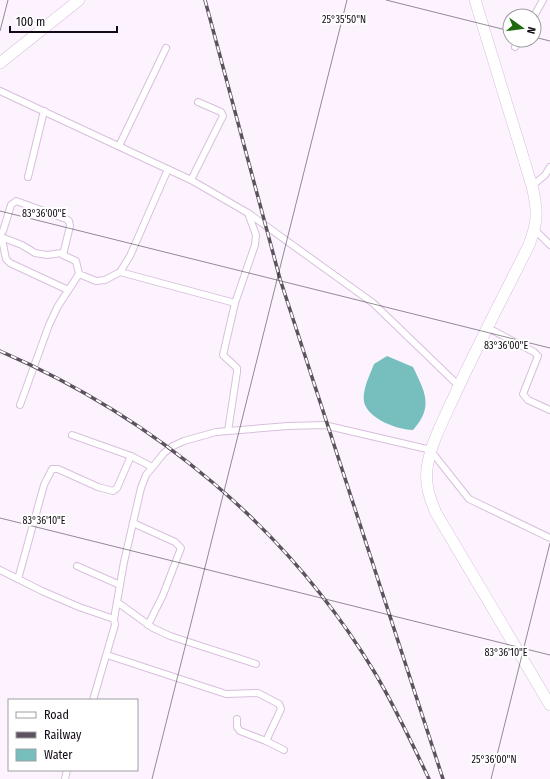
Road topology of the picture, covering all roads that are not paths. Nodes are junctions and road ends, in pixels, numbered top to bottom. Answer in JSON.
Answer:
{"nodes":[{"id":1,"x":79,"y":0,"type":"edge"},
{"id":2,"x":475,"y":0,"type":"edge"},
{"id":3,"x":166,"y":48,"type":"dead end"},
{"id":4,"x":0,"y":63,"type":"edge"},
{"id":5,"x":0,"y":92,"type":"edge"},
{"id":6,"x":198,"y":102,"type":"dead end"},
{"id":7,"x":44,"y":111,"type":"junction"},
{"id":8,"x":119,"y":146,"type":"junction"},
{"id":9,"x":550,"y":167,"type":"edge"},
{"id":10,"x":168,"y":169,"type":"junction"},
{"id":11,"x":28,"y":177,"type":"dead end"},
{"id":12,"x":191,"y":180,"type":"junction"},
{"id":13,"x":532,"y":186,"type":"junction"},
{"id":14,"x":248,"y":213,"type":"junction"},
{"id":15,"x":535,"y":230,"type":"junction"},
{"id":16,"x":1,"y":235,"type":"edge"},
{"id":17,"x":550,"y":245,"type":"edge"},
{"id":18,"x":62,"y":253,"type":"junction"},
{"id":19,"x":120,"y":272,"type":"junction"},
{"id":20,"x":78,"y":274,"type":"junction"},
{"id":21,"x":68,"y":290,"type":"junction"},
{"id":22,"x":235,"y":303,"type":"junction"},
{"id":23,"x":488,"y":328,"type":"junction"},
{"id":24,"x":459,"y":386,"type":"junction"},
{"id":25,"x":20,"y":405,"type":"dead end"},
{"id":26,"x":550,"y":410,"type":"edge"},
{"id":27,"x":228,"y":432,"type":"junction"},
{"id":28,"x":72,"y":434,"type":"dead end"},
{"id":29,"x":431,"y":451,"type":"junction"},
{"id":30,"x":131,"y":456,"type":"junction"},
{"id":31,"x":152,"y":467,"type":"junction"},
{"id":32,"x":133,"y":523,"type":"junction"},
{"id":33,"x":550,"y":538,"type":"edge"},
{"id":34,"x":77,"y":566,"type":"dead end"},
{"id":35,"x":0,"y":570,"type":"edge"},
{"id":36,"x":18,"y":579,"type":"junction"},
{"id":37,"x":120,"y":585,"type":"junction"},
{"id":38,"x":117,"y":602,"type":"junction"},
{"id":39,"x":114,"y":619,"type":"junction"},
{"id":40,"x":148,"y":625,"type":"junction"},
{"id":41,"x":107,"y":656,"type":"junction"},
{"id":42,"x":256,"y":664,"type":"dead end"},
{"id":43,"x":93,"y":699,"type":"edge"},
{"id":44,"x":550,"y":706,"type":"edge"},
{"id":45,"x":237,"y":719,"type":"dead end"},
{"id":46,"x":266,"y":741,"type":"junction"},
{"id":47,"x":284,"y":750,"type":"dead end"}],
"edges":[{"from":1,"to":4,"type":"highway"},
{"from":2,"to":13,"type":"highway"},
{"from":3,"to":8,"type":"street"},
{"from":5,"to":7,"type":"street"},
{"from":6,"to":12,"type":"street"},
{"from":7,"to":8,"type":"street"},
{"from":7,"to":11,"type":"street"},
{"from":8,"to":10,"type":"street"},
{"from":9,"to":13,"type":"street"},
{"from":10,"to":12,"type":"street"},
{"from":10,"to":19,"type":"street"},
{"from":12,"to":14,"type":"street"},
{"from":13,"to":15,"type":"highway"},
{"from":14,"to":22,"type":"street"},
{"from":14,"to":24,"type":"street"},
{"from":15,"to":17,"type":"street"},
{"from":15,"to":23,"type":"highway"},
{"from":16,"to":18,"type":"street"},
{"from":16,"to":18,"type":"street"},
{"from":16,"to":21,"type":"street"},
{"from":18,"to":20,"type":"street"},
{"from":19,"to":20,"type":"street"},
{"from":19,"to":22,"type":"street"},
{"from":20,"to":21,"type":"street"},
{"from":21,"to":25,"type":"street"},
{"from":22,"to":27,"type":"street"},
{"from":23,"to":24,"type":"highway"},
{"from":23,"to":26,"type":"street"},
{"from":24,"to":29,"type":"highway"},
{"from":27,"to":29,"type":"street"},
{"from":27,"to":31,"type":"street"},
{"from":28,"to":30,"type":"street"},
{"from":29,"to":33,"type":"street"},
{"from":29,"to":44,"type":"highway"},
{"from":30,"to":31,"type":"street"},
{"from":30,"to":36,"type":"street"},
{"from":31,"to":32,"type":"street"},
{"from":32,"to":37,"type":"street"},
{"from":32,"to":40,"type":"street"},
{"from":34,"to":37,"type":"street"},
{"from":35,"to":36,"type":"street"},
{"from":36,"to":39,"type":"street"},
{"from":37,"to":38,"type":"street"},
{"from":38,"to":39,"type":"street"},
{"from":38,"to":40,"type":"street"},
{"from":39,"to":41,"type":"street"},
{"from":40,"to":42,"type":"street"},
{"from":41,"to":43,"type":"street"},
{"from":41,"to":46,"type":"street"},
{"from":45,"to":46,"type":"street"},
{"from":46,"to":47,"type":"street"}]}
